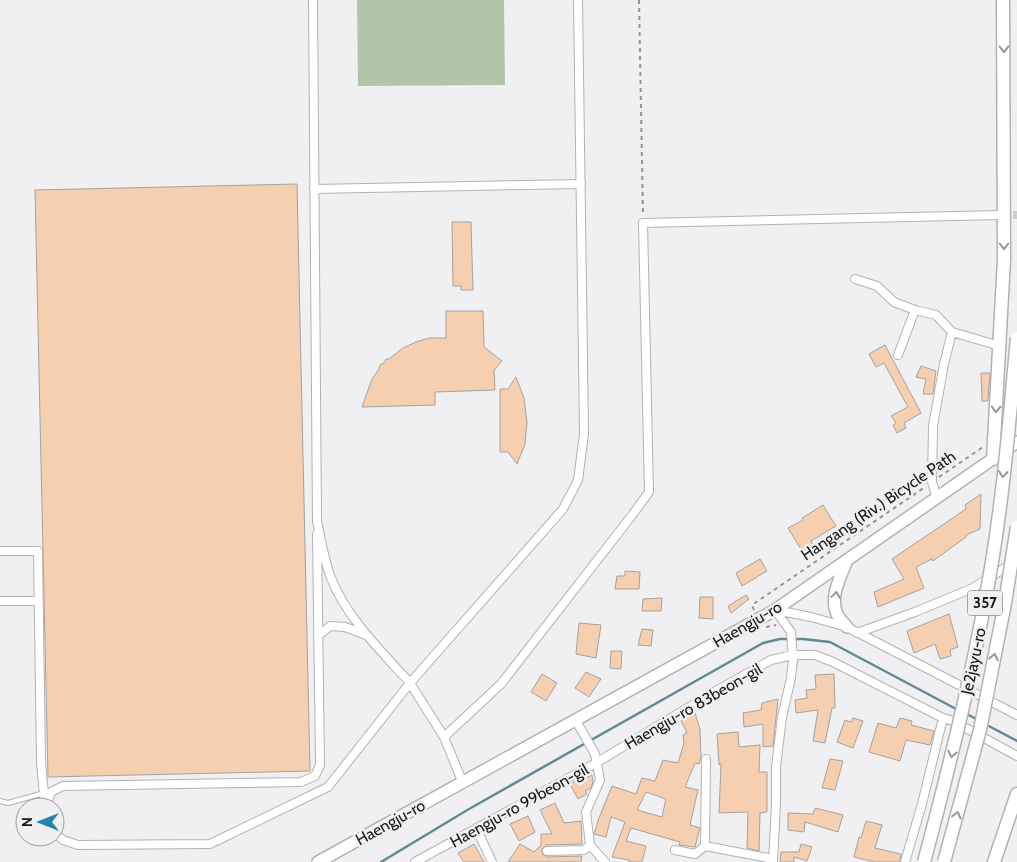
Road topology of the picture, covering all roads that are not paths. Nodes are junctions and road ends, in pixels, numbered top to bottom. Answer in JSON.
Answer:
{"nodes":[{"id":1,"x":313,"y":0,"type":"edge"},
{"id":2,"x":578,"y":0,"type":"edge"},
{"id":3,"x":1004,"y":0,"type":"edge"},
{"id":4,"x":581,"y":184,"type":"junction"},
{"id":5,"x":314,"y":189,"type":"junction"},
{"id":6,"x":1001,"y":215,"type":"tunnel mouth"},
{"id":7,"x":855,"y":279,"type":"dead end"},
{"id":8,"x":915,"y":310,"type":"junction"},
{"id":9,"x":952,"y":332,"type":"junction"},
{"id":10,"x":1017,"y":338,"type":"edge"},
{"id":11,"x":993,"y":344,"type":"dead end"},
{"id":12,"x":898,"y":355,"type":"dead end"},
{"id":13,"x":1017,"y":442,"type":"edge"},
{"id":14,"x":993,"y":459,"type":"junction"},
{"id":15,"x":937,"y":498,"type":"junction"},
{"id":16,"x":316,"y":521,"type":"junction"},
{"id":17,"x":1017,"y":527,"type":"edge"},
{"id":18,"x":0,"y":551,"type":"edge"},
{"id":19,"x":847,"y":560,"type":"junction"},
{"id":20,"x":1017,"y":560,"type":"edge"},
{"id":21,"x":0,"y":601,"type":"edge"},
{"id":22,"x":38,"y":601,"type":"junction"},
{"id":23,"x":775,"y":610,"type":"junction"},
{"id":24,"x":852,"y":630,"type":"junction"},
{"id":25,"x":366,"y":635,"type":"junction"},
{"id":26,"x":318,"y":636,"type":"junction"},
{"id":27,"x":793,"y":655,"type":"junction"},
{"id":28,"x":410,"y":683,"type":"junction"},
{"id":29,"x":1017,"y":716,"type":"edge"},
{"id":30,"x":943,"y":718,"type":"junction"},
{"id":31,"x":578,"y":724,"type":"junction"},
{"id":32,"x":444,"y":737,"type":"junction"},
{"id":33,"x":1017,"y":756,"type":"edge"},
{"id":34,"x":706,"y":759,"type":"dead end"},
{"id":35,"x":596,"y":763,"type":"junction"},
{"id":36,"x":462,"y":781,"type":"junction"},
{"id":37,"x":44,"y":793,"type":"junction"},
{"id":38,"x":1017,"y":794,"type":"edge"},
{"id":39,"x":44,"y":797,"type":"edge"},
{"id":40,"x":49,"y":797,"type":"edge"},
{"id":41,"x":0,"y":801,"type":"edge"},
{"id":42,"x":476,"y":828,"type":"junction"},
{"id":43,"x":65,"y":841,"type":"edge"},
{"id":44,"x":590,"y":845,"type":"junction"},
{"id":45,"x":705,"y":846,"type":"junction"},
{"id":46,"x":675,"y":850,"type":"dead end"},
{"id":47,"x":547,"y":851,"type":"dead end"},
{"id":48,"x":773,"y":861,"type":"edge"},
{"id":49,"x":318,"y":862,"type":"edge"},
{"id":50,"x":415,"y":862,"type":"edge"},
{"id":51,"x":492,"y":862,"type":"edge"},
{"id":52,"x":605,"y":862,"type":"edge"},
{"id":53,"x":905,"y":862,"type":"edge"},
{"id":54,"x":924,"y":862,"type":"edge"},
{"id":55,"x":944,"y":862,"type":"edge"},
{"id":56,"x":994,"y":862,"type":"edge"}],
"edges":[{"from":1,"to":5,"type":"street"},
{"from":2,"to":4,"type":"street"},
{"from":3,"to":14,"type":"highway","one_way":true},
{"from":4,"to":5,"type":"street"},
{"from":4,"to":28,"type":"street"},
{"from":5,"to":16,"type":"street"},
{"from":6,"to":32,"type":"street"},
{"from":7,"to":8,"type":"street"},
{"from":8,"to":9,"type":"street"},
{"from":8,"to":12,"type":"street"},
{"from":9,"to":11,"type":"street"},
{"from":9,"to":15,"type":"street"},
{"from":10,"to":54,"type":"highway","name":"Je2jayu-ro","number":"357","one_way":true,"bridge":true},
{"from":13,"to":14,"type":"main road","name":"Haengju-ro"},
{"from":14,"to":15,"type":"main road","name":"Haengju-ro"},
{"from":15,"to":19,"type":"main road","name":"Haengju-ro"},
{"from":16,"to":25,"type":"street"},
{"from":16,"to":26,"type":"street"},
{"from":55,"to":17,"type":"highway","name":"Je2jayu-ro","number":"357","one_way":true,"bridge":true},
{"from":18,"to":22,"type":"street"},
{"from":19,"to":23,"type":"main road","name":"Haengju-ro"},
{"from":24,"to":19,"type":"main road","one_way":true},
{"from":20,"to":24,"type":"street"},
{"from":21,"to":22,"type":"street"},
{"from":22,"to":37,"type":"street"},
{"from":23,"to":24,"type":"street"},
{"from":23,"to":27,"type":"street"},
{"from":23,"to":31,"type":"main road","name":"Haengju-ro"},
{"from":24,"to":29,"type":"street"},
{"from":25,"to":26,"type":"street"},
{"from":25,"to":28,"type":"street"},
{"from":26,"to":40,"type":"street"},
{"from":27,"to":30,"type":"street","name":"Haengju-ro 83beon-gil"},
{"from":27,"to":35,"type":"street","name":"Haengju-ro 83beon-gil"},
{"from":27,"to":48,"type":"street"},
{"from":28,"to":32,"type":"street"},
{"from":28,"to":43,"type":"street"},
{"from":30,"to":33,"type":"street","name":"Haengju-ro 83beon-gil"},
{"from":30,"to":53,"type":"street"},
{"from":31,"to":35,"type":"street","name":"Haengju-ro 99beon-gil"},
{"from":31,"to":36,"type":"main road","name":"Haengju-ro"},
{"from":32,"to":36,"type":"street"},
{"from":34,"to":45,"type":"street"},
{"from":35,"to":42,"type":"street","name":"Haengju-ro 99beon-gil"},
{"from":35,"to":44,"type":"street","name":"Haengju-ro 99beon-gil"},
{"from":36,"to":49,"type":"main road","name":"Haengju-ro"},
{"from":37,"to":39,"type":"street"},
{"from":37,"to":41,"type":"lane"},
{"from":38,"to":56,"type":"highway"},
{"from":42,"to":50,"type":"street","name":"Haengju-ro 99beon-gil"},
{"from":42,"to":51,"type":"street"},
{"from":44,"to":47,"type":"street"},
{"from":44,"to":52,"type":"street"},
{"from":45,"to":46,"type":"street"},
{"from":45,"to":48,"type":"street"}]}
